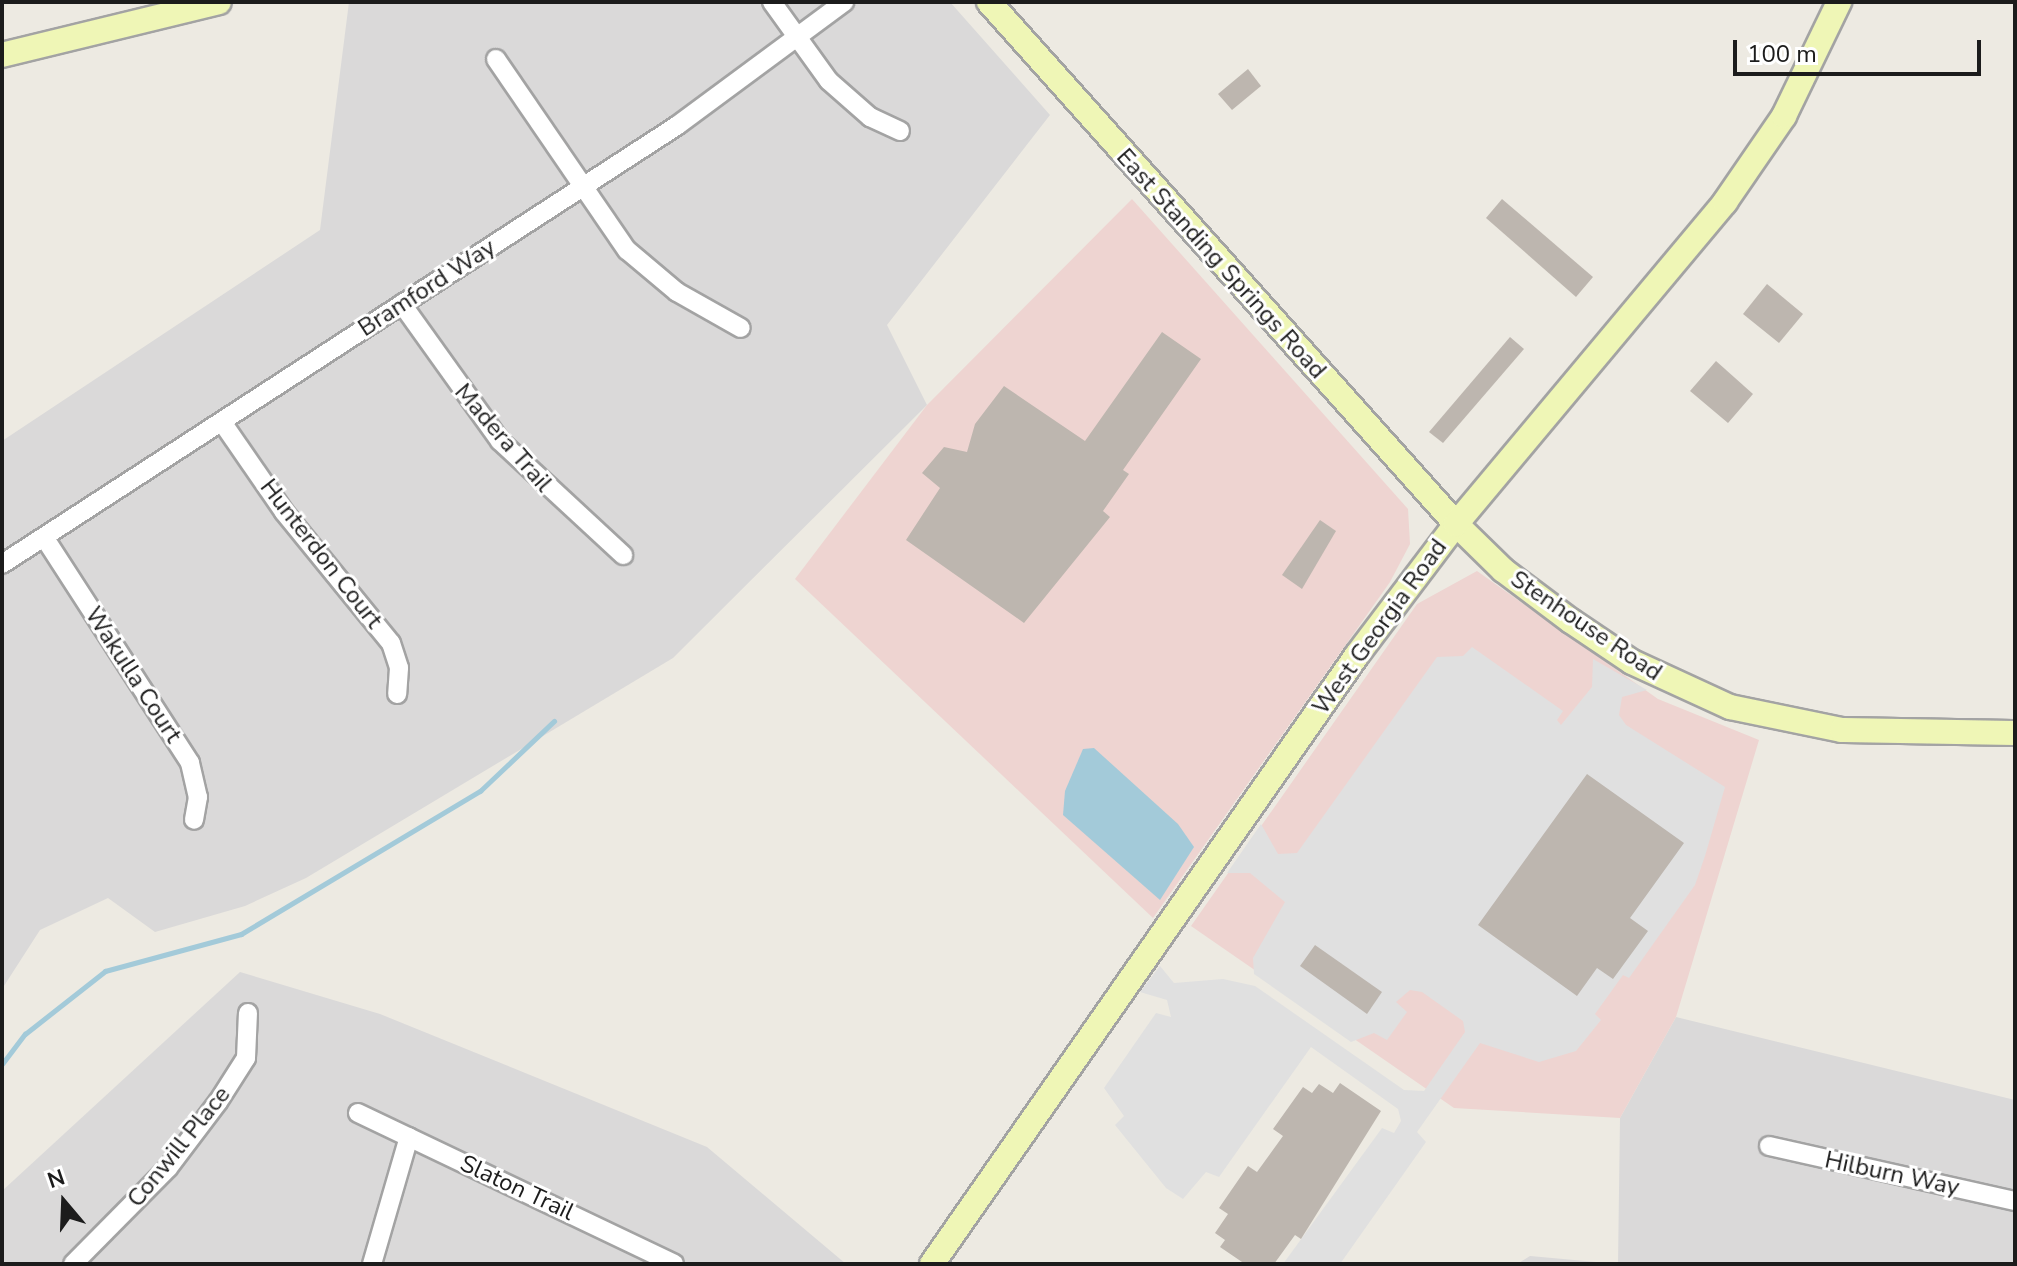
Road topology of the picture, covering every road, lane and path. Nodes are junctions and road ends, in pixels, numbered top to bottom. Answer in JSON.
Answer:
{"nodes":[{"id":1,"x":219,"y":2,"type":"edge"},
{"id":2,"x":772,"y":2,"type":"edge"},
{"id":3,"x":844,"y":2,"type":"edge"},
{"id":4,"x":989,"y":2,"type":"edge"},
{"id":5,"x":1839,"y":2,"type":"edge"},
{"id":6,"x":797,"y":40,"type":"junction"},
{"id":7,"x":2,"y":55,"type":"edge"},
{"id":8,"x":496,"y":59,"type":"dead end"},
{"id":9,"x":900,"y":131,"type":"dead end"},
{"id":10,"x":580,"y":189,"type":"junction"},
{"id":11,"x":402,"y":304,"type":"junction"},
{"id":12,"x":741,"y":328,"type":"dead end"},
{"id":13,"x":222,"y":422,"type":"junction"},
{"id":14,"x":1456,"y":524,"type":"junction"},
{"id":15,"x":44,"y":537,"type":"junction"},
{"id":16,"x":623,"y":555,"type":"dead end"},
{"id":17,"x":2,"y":564,"type":"edge"},
{"id":18,"x":397,"y":694,"type":"dead end"},
{"id":19,"x":2015,"y":733,"type":"edge"},
{"id":20,"x":194,"y":820,"type":"dead end"},
{"id":21,"x":248,"y":1013,"type":"dead end"},
{"id":22,"x":358,"y":1113,"type":"dead end"},
{"id":23,"x":409,"y":1137,"type":"junction"},
{"id":24,"x":1769,"y":1146,"type":"dead end"},
{"id":25,"x":2015,"y":1201,"type":"edge"},
{"id":26,"x":73,"y":1264,"type":"edge"},
{"id":27,"x":372,"y":1264,"type":"edge"},
{"id":28,"x":674,"y":1264,"type":"edge"},
{"id":29,"x":932,"y":1264,"type":"edge"}],
"edges":[{"from":1,"to":7,"type":"main road"},
{"from":2,"to":6,"type":"street"},
{"from":3,"to":6,"type":"street","name":"Bramford Way"},
{"from":4,"to":14,"type":"main road","name":"East Standing Springs Road"},
{"from":5,"to":14,"type":"main road","name":"West Georgia Road"},
{"from":6,"to":9,"type":"street"},
{"from":6,"to":10,"type":"street","name":"Bramford Way"},
{"from":8,"to":10,"type":"street"},
{"from":10,"to":11,"type":"street","name":"Bramford Way"},
{"from":10,"to":12,"type":"street"},
{"from":11,"to":13,"type":"street","name":"Bramford Way"},
{"from":11,"to":16,"type":"street","name":"Madera Trail"},
{"from":13,"to":15,"type":"street","name":"Bramford Way"},
{"from":13,"to":18,"type":"street","name":"Hunterdon Court"},
{"from":14,"to":19,"type":"main road","name":"Stenhouse Road"},
{"from":14,"to":29,"type":"main road","name":"West Georgia Road"},
{"from":15,"to":17,"type":"street","name":"Bramford Way"},
{"from":15,"to":20,"type":"street","name":"Wakulla Court"},
{"from":21,"to":26,"type":"street","name":"Conwill Place"},
{"from":22,"to":23,"type":"street","name":"Slaton Trail"},
{"from":23,"to":27,"type":"street"},
{"from":23,"to":28,"type":"street","name":"Slaton Trail"},
{"from":24,"to":25,"type":"street","name":"Hilburn Way"}]}
